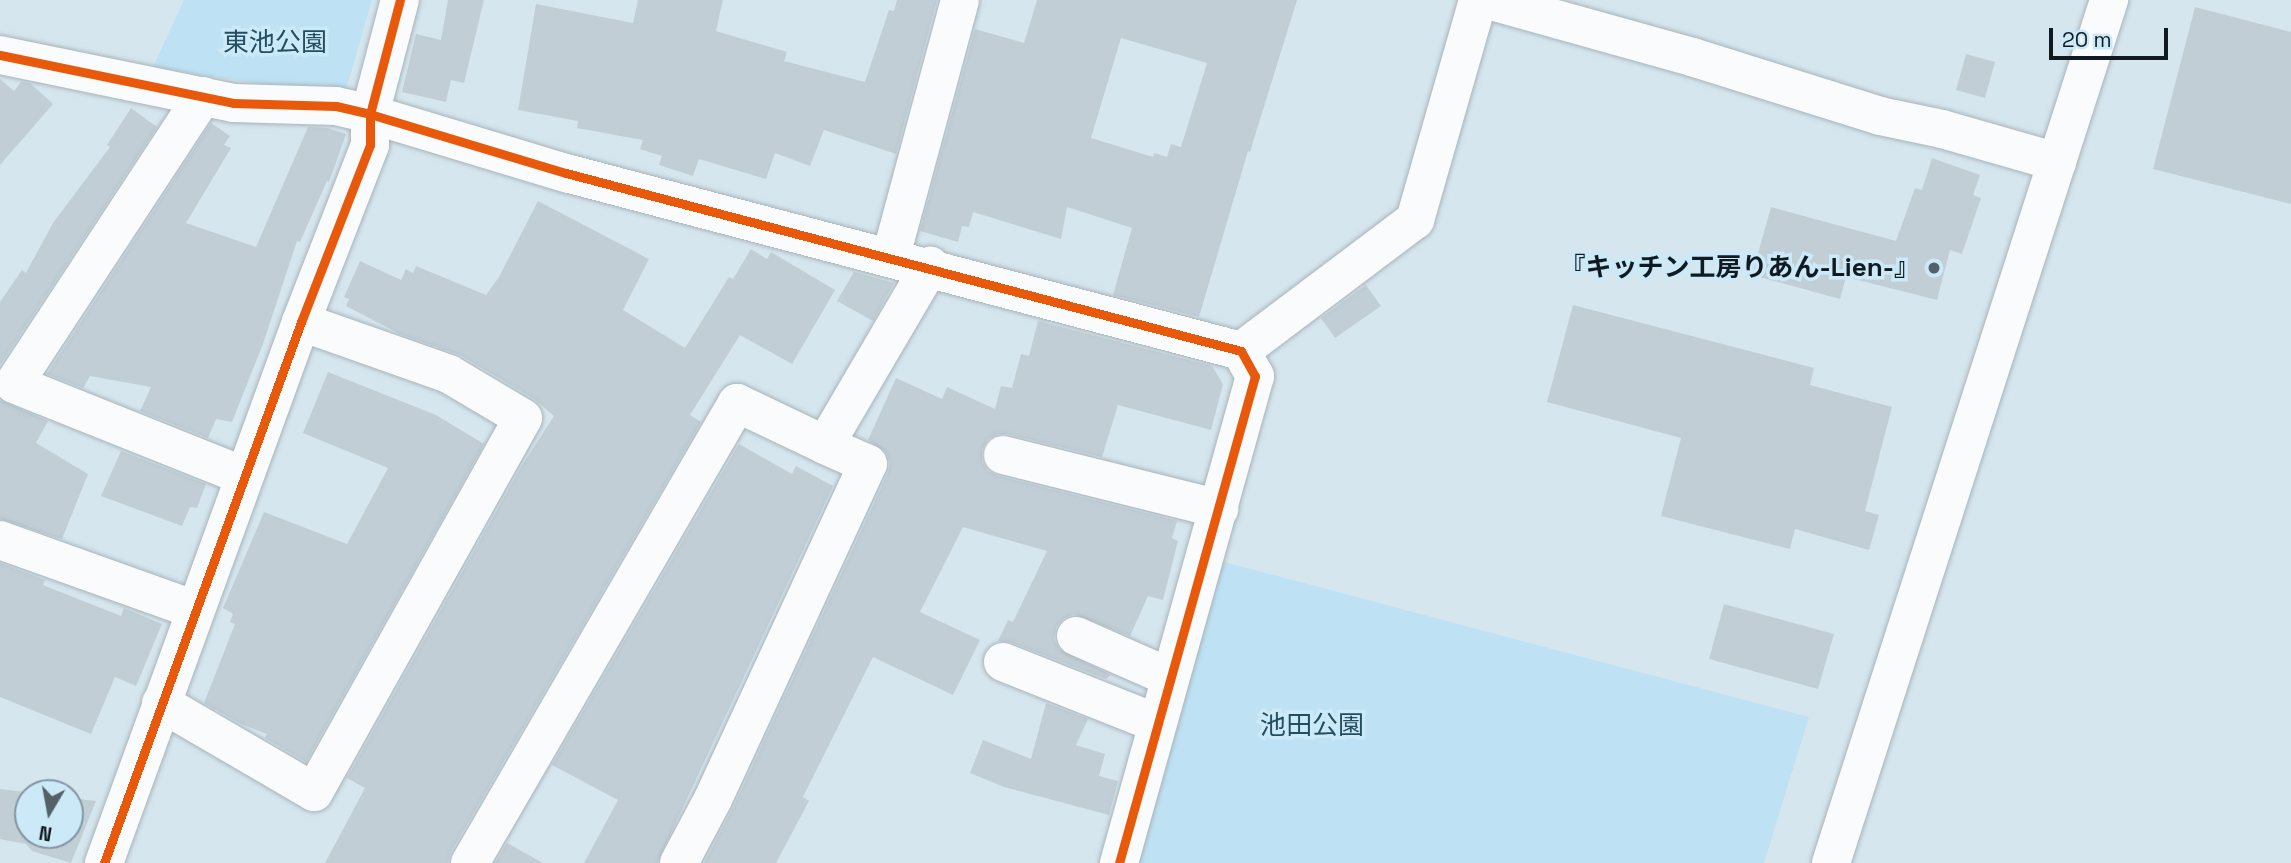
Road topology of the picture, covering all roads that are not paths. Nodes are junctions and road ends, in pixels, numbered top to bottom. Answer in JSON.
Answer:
{"nodes":[{"id":1,"x":400,"y":0,"type":"edge"},
{"id":2,"x":960,"y":0,"type":"edge"},
{"id":3,"x":1479,"y":0,"type":"edge"},
{"id":4,"x":1488,"y":0,"type":"edge"},
{"id":5,"x":2109,"y":0,"type":"edge"},
{"id":6,"x":0,"y":55,"type":"edge"},
{"id":7,"x":203,"y":96,"type":"junction"},
{"id":8,"x":370,"y":114,"type":"junction"},
{"id":9,"x":2057,"y":162,"type":"junction"},
{"id":10,"x":891,"y":256,"type":"junction"},
{"id":11,"x":930,"y":266,"type":"junction"},
{"id":12,"x":301,"y":322,"type":"junction"},
{"id":13,"x":1241,"y":351,"type":"junction"},
{"id":14,"x":825,"y":445,"type":"junction"},
{"id":15,"x":1003,"y":455,"type":"dead end"},
{"id":16,"x":244,"y":476,"type":"junction"},
{"id":17,"x":1219,"y":509,"type":"junction"},
{"id":18,"x":0,"y":540,"type":"edge"},
{"id":19,"x":181,"y":604,"type":"junction"},
{"id":20,"x":1076,"y":636,"type":"dead end"},
{"id":21,"x":1003,"y":662,"type":"dead end"},
{"id":22,"x":1169,"y":677,"type":"junction"},
{"id":23,"x":161,"y":703,"type":"junction"},
{"id":24,"x":1156,"y":723,"type":"junction"},
{"id":25,"x":104,"y":863,"type":"edge"},
{"id":26,"x":470,"y":863,"type":"edge"},
{"id":27,"x":679,"y":863,"type":"edge"},
{"id":28,"x":1119,"y":863,"type":"edge"},
{"id":29,"x":1831,"y":863,"type":"edge"}],
"edges":[{"from":1,"to":8,"type":"street"},
{"from":2,"to":10,"type":"street"},
{"from":3,"to":13,"type":"street"},
{"from":4,"to":9,"type":"street"},
{"from":5,"to":9,"type":"street"},
{"from":6,"to":7,"type":"street"},
{"from":7,"to":8,"type":"street"},
{"from":7,"to":16,"type":"street"},
{"from":8,"to":10,"type":"street"},
{"from":8,"to":12,"type":"street"},
{"from":9,"to":29,"type":"street"},
{"from":10,"to":11,"type":"street"},
{"from":11,"to":13,"type":"street"},
{"from":11,"to":14,"type":"street"},
{"from":12,"to":16,"type":"street"},
{"from":12,"to":23,"type":"street"},
{"from":13,"to":17,"type":"street"},
{"from":14,"to":26,"type":"street"},
{"from":14,"to":27,"type":"street"},
{"from":15,"to":17,"type":"street"},
{"from":16,"to":19,"type":"street"},
{"from":17,"to":22,"type":"street"},
{"from":18,"to":19,"type":"street"},
{"from":19,"to":23,"type":"street"},
{"from":20,"to":22,"type":"street"},
{"from":21,"to":24,"type":"street"},
{"from":22,"to":24,"type":"street"},
{"from":23,"to":25,"type":"street"},
{"from":24,"to":28,"type":"street"}]}
